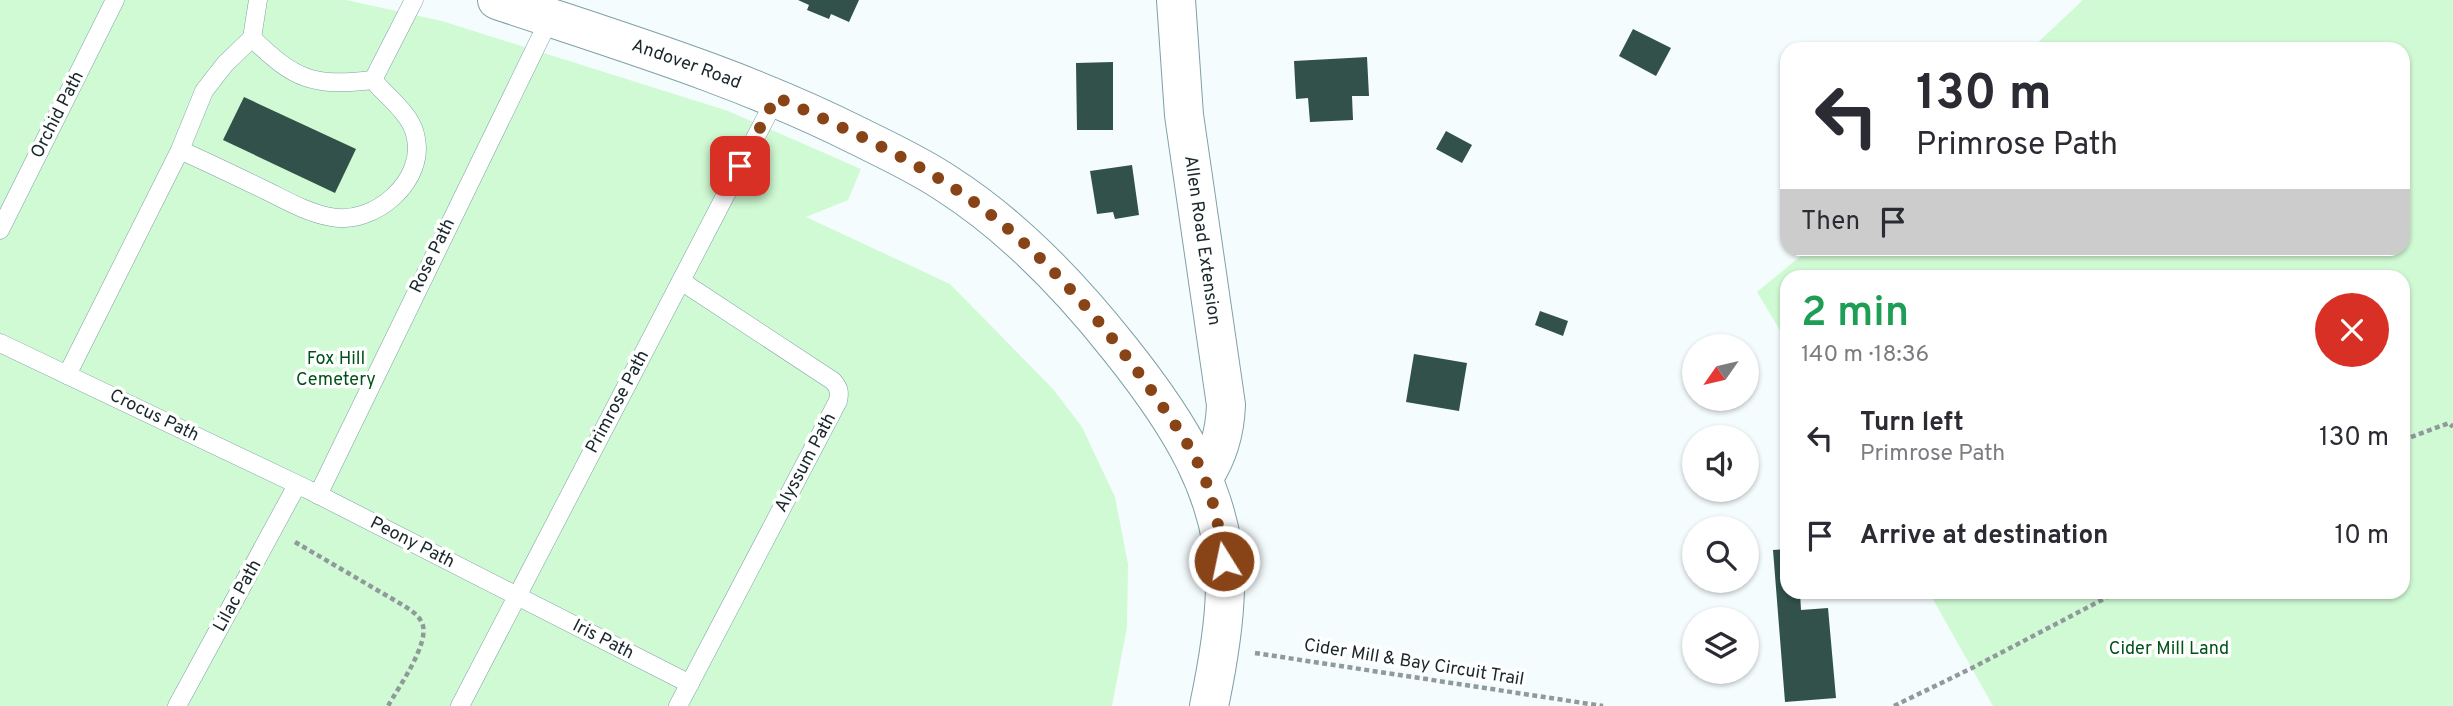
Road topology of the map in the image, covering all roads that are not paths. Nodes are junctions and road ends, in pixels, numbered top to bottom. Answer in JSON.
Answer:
{"nodes":[{"id":1,"x":115,"y":0,"type":"edge"},
{"id":2,"x":258,"y":0,"type":"edge"},
{"id":3,"x":414,"y":0,"type":"edge"},
{"id":4,"x":497,"y":0,"type":"edge"},
{"id":5,"x":1176,"y":0,"type":"edge"},
{"id":6,"x":550,"y":18,"type":"junction"},
{"id":7,"x":252,"y":38,"type":"junction"},
{"id":8,"x":373,"y":80,"type":"junction"},
{"id":9,"x":776,"y":97,"type":"junction"},
{"id":10,"x":180,"y":150,"type":"junction"},
{"id":11,"x":0,"y":230,"type":"edge"},
{"id":12,"x":681,"y":281,"type":"junction"},
{"id":13,"x":0,"y":343,"type":"edge"},
{"id":14,"x":66,"y":375,"type":"junction"},
{"id":15,"x":1204,"y":477,"type":"junction"},
{"id":16,"x":307,"y":490,"type":"junction"},
{"id":17,"x":517,"y":596,"type":"junction"},
{"id":18,"x":690,"y":684,"type":"junction"},
{"id":19,"x":177,"y":706,"type":"edge"},
{"id":20,"x":460,"y":706,"type":"edge"},
{"id":21,"x":678,"y":706,"type":"edge"},
{"id":22,"x":1209,"y":706,"type":"edge"}],
"edges":[{"from":1,"to":11,"type":"lane","name":"Orchid Path"},
{"from":2,"to":7,"type":"lane"},
{"from":3,"to":8,"type":"lane"},
{"from":4,"to":6,"type":"main road","name":"Andover Road"},
{"from":5,"to":15,"type":"main road","name":"Allen Road Extension"},
{"from":6,"to":9,"type":"main road","name":"Andover Road"},
{"from":6,"to":16,"type":"lane","name":"Rose Path"},
{"from":7,"to":8,"type":"lane"},
{"from":7,"to":10,"type":"lane"},
{"from":8,"to":10,"type":"lane"},
{"from":9,"to":12,"type":"lane","name":"Primrose Path"},
{"from":9,"to":15,"type":"main road","name":"Andover Road"},
{"from":10,"to":14,"type":"lane"},
{"from":12,"to":17,"type":"lane","name":"Primrose Path"},
{"from":12,"to":18,"type":"lane","name":"Alyssum Path"},
{"from":13,"to":14,"type":"lane","name":"Crocus Path"},
{"from":14,"to":16,"type":"lane","name":"Crocus Path"},
{"from":15,"to":22,"type":"main road","name":"Andover Road"},
{"from":16,"to":17,"type":"lane","name":"Peony Path"},
{"from":16,"to":19,"type":"lane","name":"Lilac Path"},
{"from":17,"to":18,"type":"lane","name":"Iris Path"},
{"from":17,"to":20,"type":"lane","name":"Primrose Path"},
{"from":18,"to":21,"type":"lane","name":"Alyssum Path"}]}
